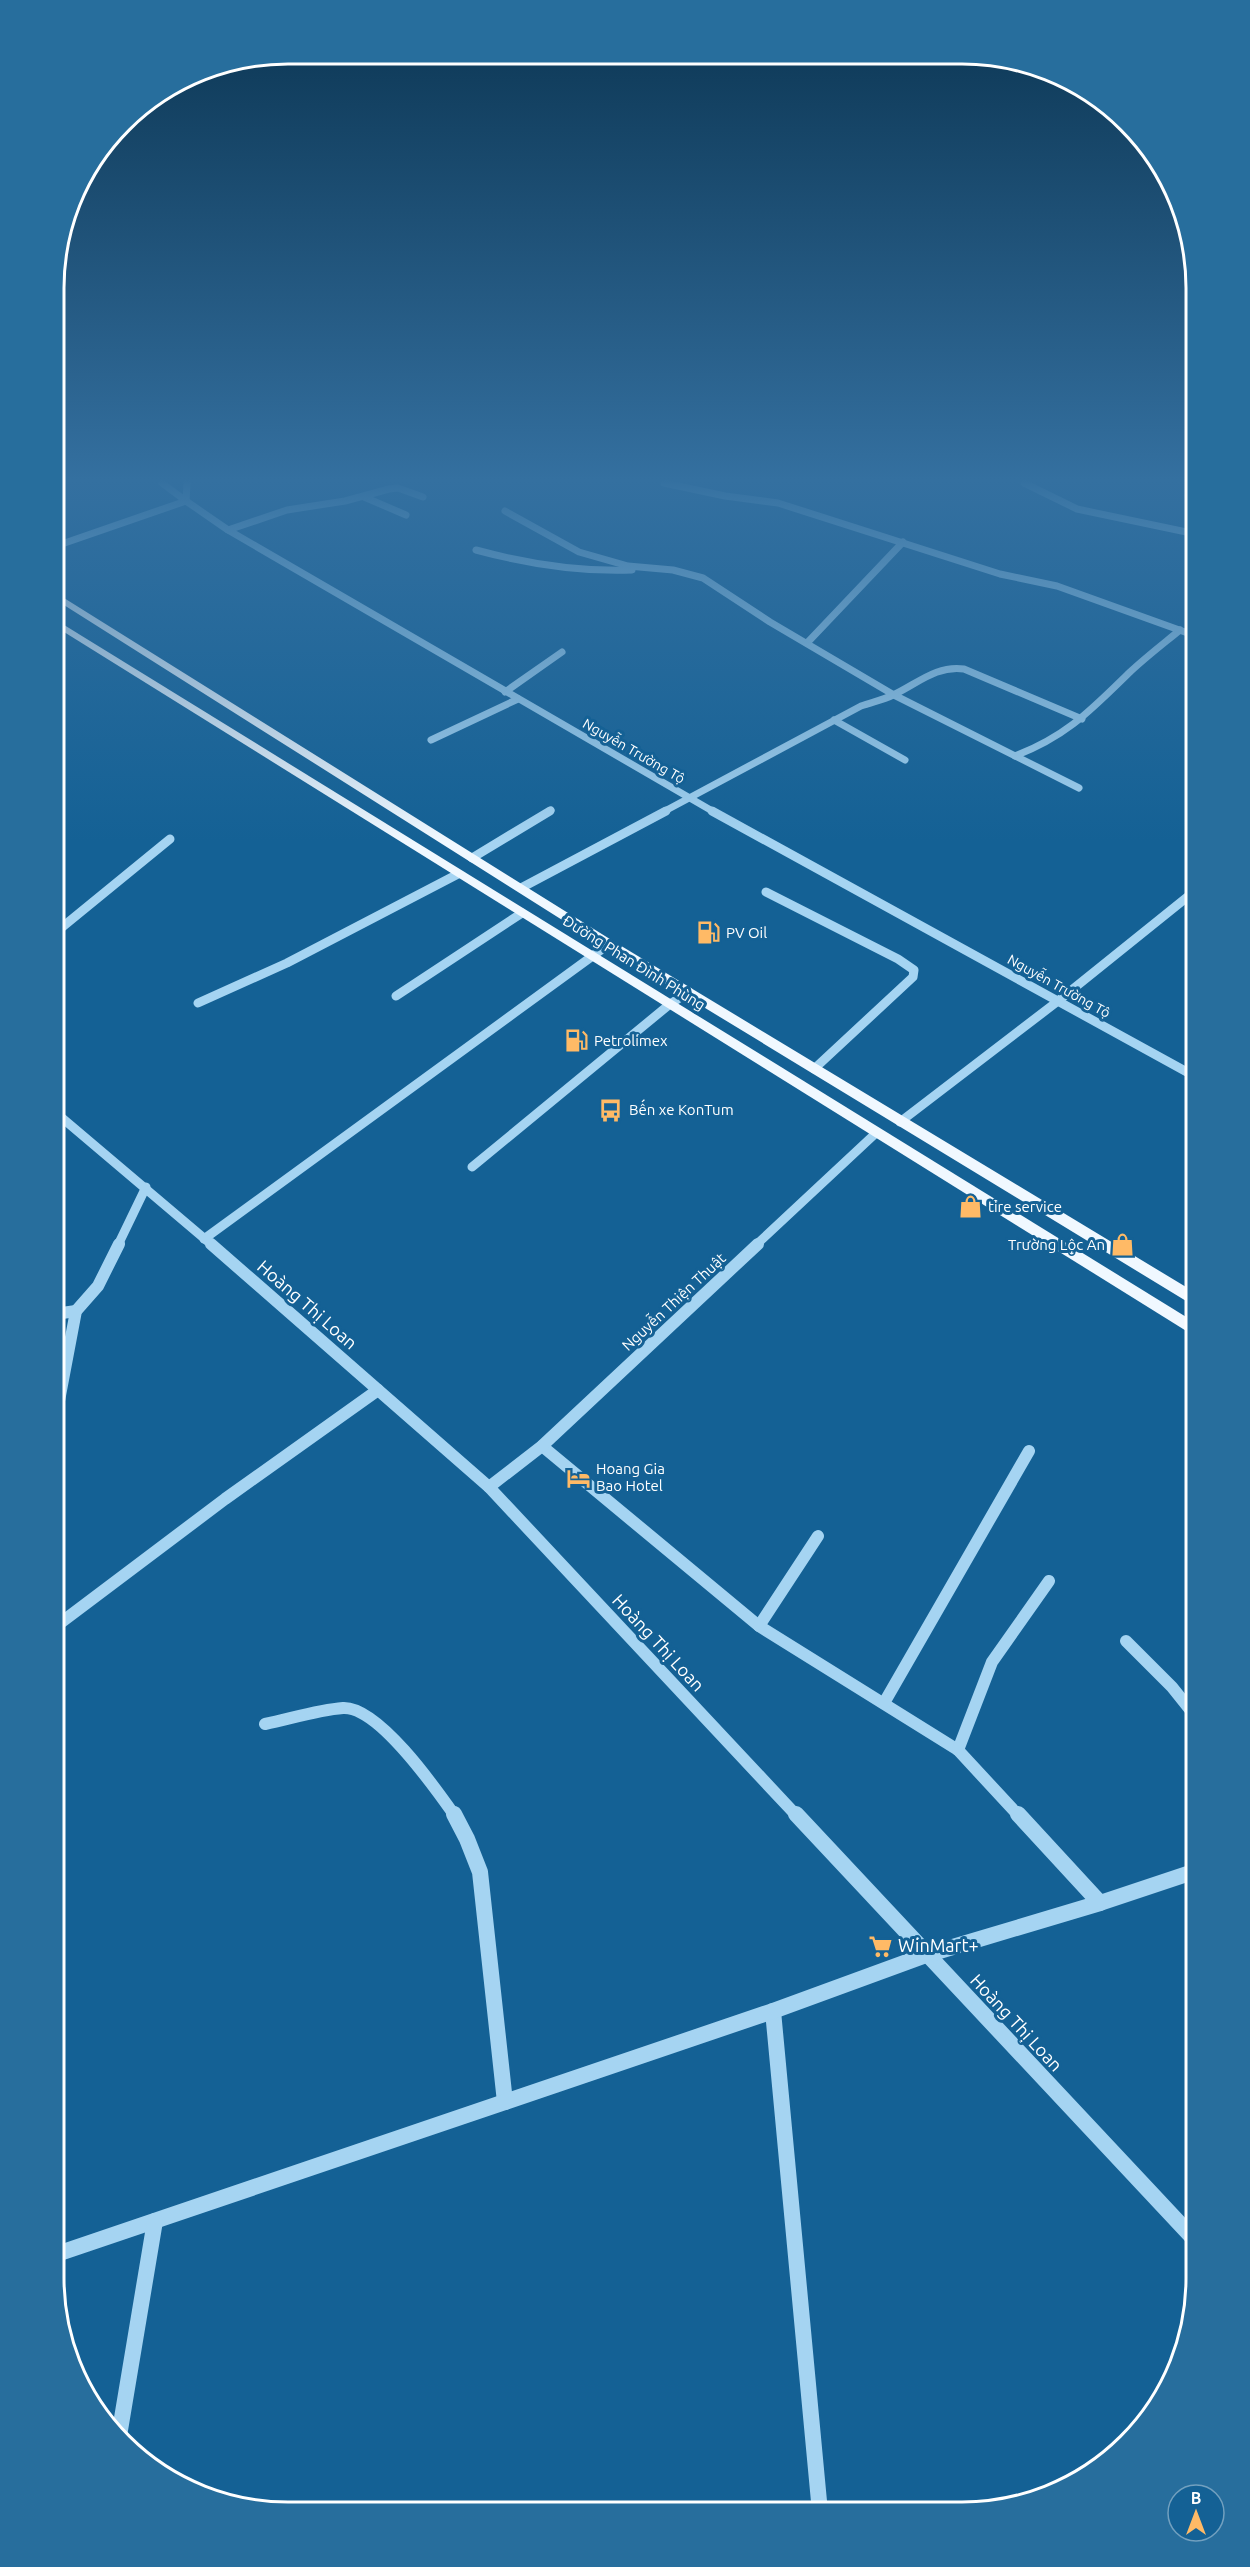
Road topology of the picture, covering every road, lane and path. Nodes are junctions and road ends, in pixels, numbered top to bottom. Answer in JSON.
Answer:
{"nodes":[{"id":1,"x":67,"y":603,"type":"edge"},
{"id":2,"x":352,"y":603,"type":"edge"},
{"id":3,"x":741,"y":603,"type":"edge"},
{"id":4,"x":845,"y":603,"type":"edge"},
{"id":5,"x":1104,"y":603,"type":"edge"},
{"id":6,"x":64,"y":628,"type":"edge"},
{"id":7,"x":1180,"y":630,"type":"junction"},
{"id":8,"x":1186,"y":632,"type":"edge"},
{"id":9,"x":807,"y":643,"type":"junction"},
{"id":10,"x":562,"y":652,"type":"dead end"},
{"id":11,"x":505,"y":692,"type":"junction"},
{"id":12,"x":894,"y":695,"type":"junction"},
{"id":13,"x":518,"y":699,"type":"junction"},
{"id":14,"x":1082,"y":719,"type":"junction"},
{"id":15,"x":834,"y":720,"type":"junction"},
{"id":16,"x":431,"y":740,"type":"dead end"},
{"id":17,"x":1015,"y":756,"type":"junction"},
{"id":18,"x":905,"y":760,"type":"dead end"},
{"id":19,"x":1080,"y":788,"type":"dead end"},
{"id":20,"x":687,"y":797,"type":"junction"},
{"id":21,"x":551,"y":810,"type":"dead end"},
{"id":22,"x":170,"y":839,"type":"dead end"},
{"id":23,"x":472,"y":858,"type":"junction"},
{"id":24,"x":458,"y":874,"type":"junction"},
{"id":25,"x":521,"y":888,"type":"junction"},
{"id":26,"x":766,"y":892,"type":"dead end"},
{"id":27,"x":1186,"y":898,"type":"edge"},
{"id":28,"x":522,"y":913,"type":"junction"},
{"id":29,"x":64,"y":926,"type":"edge"},
{"id":30,"x":609,"y":944,"type":"junction"},
{"id":31,"x":590,"y":956,"type":"junction"},
{"id":32,"x":689,"y":992,"type":"junction"},
{"id":33,"x":396,"y":996,"type":"dead end"},
{"id":34,"x":1058,"y":1001,"type":"junction"},
{"id":35,"x":198,"y":1003,"type":"dead end"},
{"id":36,"x":670,"y":1004,"type":"junction"},
{"id":37,"x":814,"y":1069,"type":"junction"},
{"id":38,"x":1186,"y":1071,"type":"edge"},
{"id":39,"x":64,"y":1119,"type":"edge"},
{"id":40,"x":900,"y":1122,"type":"junction"},
{"id":41,"x":876,"y":1133,"type":"junction"},
{"id":42,"x":472,"y":1167,"type":"dead end"},
{"id":43,"x":146,"y":1187,"type":"junction"},
{"id":44,"x":204,"y":1239,"type":"junction"},
{"id":45,"x":1186,"y":1295,"type":"edge"},
{"id":46,"x":76,"y":1311,"type":"junction"},
{"id":47,"x":64,"y":1313,"type":"edge"},
{"id":48,"x":1186,"y":1325,"type":"edge"},
{"id":49,"x":64,"y":1374,"type":"edge"},
{"id":50,"x":378,"y":1390,"type":"junction"},
{"id":51,"x":542,"y":1446,"type":"junction"},
{"id":52,"x":1029,"y":1451,"type":"dead end"},
{"id":53,"x":489,"y":1487,"type":"junction"},
{"id":54,"x":818,"y":1536,"type":"dead end"},
{"id":55,"x":1048,"y":1581,"type":"dead end"},
{"id":56,"x":64,"y":1620,"type":"edge"},
{"id":57,"x":759,"y":1626,"type":"junction"},
{"id":58,"x":1125,"y":1641,"type":"dead end"},
{"id":59,"x":884,"y":1703,"type":"junction"},
{"id":60,"x":1186,"y":1704,"type":"edge"},
{"id":61,"x":265,"y":1724,"type":"dead end"},
{"id":62,"x":958,"y":1750,"type":"junction"},
{"id":63,"x":1186,"y":1874,"type":"edge"},
{"id":64,"x":1100,"y":1903,"type":"junction"},
{"id":65,"x":926,"y":1955,"type":"junction"},
{"id":66,"x":772,"y":2011,"type":"junction"},
{"id":67,"x":505,"y":2102,"type":"junction"},
{"id":68,"x":155,"y":2221,"type":"junction"},
{"id":69,"x":1186,"y":2229,"type":"edge"},
{"id":70,"x":64,"y":2252,"type":"edge"},
{"id":71,"x":121,"y":2427,"type":"edge"},
{"id":72,"x":819,"y":2502,"type":"edge"}],
"edges":[{"from":1,"to":23,"type":"main road","name":"Đường Phan Đình Phùng"},
{"from":2,"to":11,"type":"street","name":"Nguyễn Trường Tộ"},
{"from":3,"to":9,"type":"street"},
{"from":4,"to":9,"type":"street"},
{"from":5,"to":7,"type":"street"},
{"from":6,"to":24,"type":"main road","name":"Đường Phan Đình Phùng"},
{"from":7,"to":8,"type":"street"},
{"from":7,"to":14,"type":"street"},
{"from":9,"to":12,"type":"street"},
{"from":10,"to":11,"type":"street"},
{"from":11,"to":13,"type":"street","name":"Nguyễn Trường Tộ"},
{"from":12,"to":14,"type":"street"},
{"from":12,"to":15,"type":"street"},
{"from":12,"to":17,"type":"street"},
{"from":13,"to":16,"type":"street"},
{"from":13,"to":20,"type":"street","name":"Nguyễn Trường Tộ"},
{"from":14,"to":17,"type":"street"},
{"from":15,"to":18,"type":"street"},
{"from":15,"to":20,"type":"street"},
{"from":17,"to":19,"type":"street"},
{"from":20,"to":25,"type":"street"},
{"from":20,"to":34,"type":"street","name":"Nguyễn Trường Tộ"},
{"from":21,"to":23,"type":"street"},
{"from":22,"to":29,"type":"street"},
{"from":23,"to":25,"type":"main road","name":"Đường Phan Đình Phùng"},
{"from":24,"to":28,"type":"main road","name":"Đường Phan Đình Phùng"},
{"from":24,"to":35,"type":"street"},
{"from":25,"to":30,"type":"main road","name":"Đường Phan Đình Phùng"},
{"from":26,"to":37,"type":"street"},
{"from":27,"to":34,"type":"street"},
{"from":28,"to":31,"type":"main road","name":"Đường Phan Đình Phùng"},
{"from":28,"to":33,"type":"street"},
{"from":30,"to":31,"type":"street"},
{"from":30,"to":32,"type":"main road","name":"Đường Phan Đình Phùng"},
{"from":31,"to":36,"type":"main road","name":"Đường Phan Đình Phùng"},
{"from":31,"to":44,"type":"street"},
{"from":32,"to":36,"type":"street"},
{"from":32,"to":37,"type":"main road","name":"Đường Phan Đình Phùng"},
{"from":34,"to":38,"type":"street","name":"Nguyễn Trường Tộ"},
{"from":34,"to":40,"type":"street"},
{"from":36,"to":41,"type":"main road","name":"Đường Phan Đình Phùng"},
{"from":36,"to":42,"type":"street"},
{"from":37,"to":40,"type":"main road","name":"Đường Phan Đình Phùng"},
{"from":39,"to":43,"type":"street","name":"Hoàng Thị Loan"},
{"from":40,"to":45,"type":"main road","name":"Đường Phan Đình Phùng"},
{"from":41,"to":48,"type":"main road","name":"Đường Phan Đình Phùng"},
{"from":41,"to":51,"type":"street","name":"Nguyễn Thiện Thuật"},
{"from":43,"to":44,"type":"street","name":"Hoàng Thị Loan"},
{"from":43,"to":46,"type":"street"},
{"from":44,"to":50,"type":"street","name":"Hoàng Thị Loan"},
{"from":46,"to":47,"type":"street"},
{"from":46,"to":49,"type":"street"},
{"from":50,"to":53,"type":"street","name":"Hoàng Thị Loan"},
{"from":50,"to":56,"type":"street"},
{"from":51,"to":53,"type":"street","name":"Nguyễn Thiện Thuật"},
{"from":51,"to":57,"type":"street"},
{"from":52,"to":59,"type":"street"},
{"from":53,"to":65,"type":"street","name":"Hoàng Thị Loan"},
{"from":54,"to":57,"type":"street"},
{"from":55,"to":62,"type":"street"},
{"from":57,"to":59,"type":"street"},
{"from":58,"to":60,"type":"street"},
{"from":59,"to":62,"type":"street"},
{"from":61,"to":67,"type":"street"},
{"from":62,"to":64,"type":"street"},
{"from":63,"to":64,"type":"street"},
{"from":64,"to":65,"type":"street"},
{"from":65,"to":66,"type":"street"},
{"from":65,"to":69,"type":"street","name":"Hoàng Thị Loan"},
{"from":66,"to":67,"type":"street"},
{"from":66,"to":72,"type":"street"},
{"from":67,"to":68,"type":"street"},
{"from":68,"to":70,"type":"street"},
{"from":68,"to":71,"type":"street"}]}
